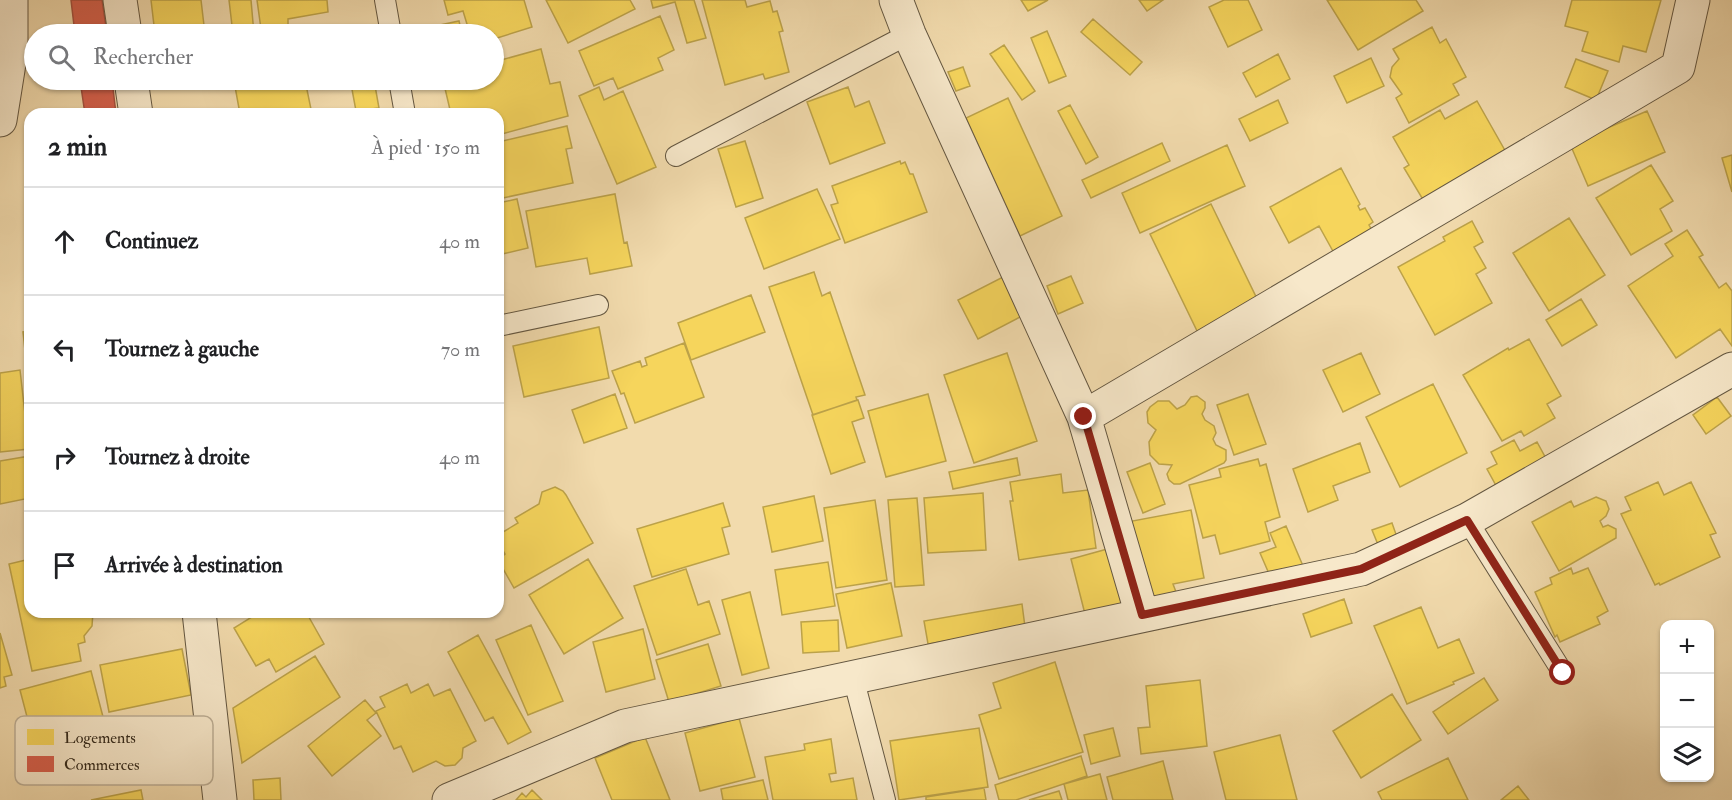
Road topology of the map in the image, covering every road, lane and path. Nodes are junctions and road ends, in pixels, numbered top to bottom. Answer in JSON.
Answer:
{"nodes":[{"id":1,"x":11,"y":0,"type":"edge"},
{"id":2,"x":120,"y":0,"type":"edge"},
{"id":3,"x":385,"y":0,"type":"edge"},
{"id":4,"x":896,"y":0,"type":"edge"},
{"id":5,"x":1693,"y":0,"type":"edge"},
{"id":6,"x":124,"y":24,"type":"edge"},
{"id":7,"x":389,"y":24,"type":"edge"},
{"id":8,"x":909,"y":34,"type":"junction"},
{"id":9,"x":132,"y":90,"type":"edge"},
{"id":10,"x":401,"y":90,"type":"edge"},
{"id":11,"x":135,"y":108,"type":"edge"},
{"id":12,"x":404,"y":108,"type":"edge"},
{"id":13,"x":0,"y":120,"type":"edge"},
{"id":14,"x":675,"y":156,"type":"dead end"},
{"id":15,"x":598,"y":305,"type":"dead end"},
{"id":16,"x":504,"y":325,"type":"edge"},
{"id":17,"x":1732,"y":369,"type":"edge"},
{"id":18,"x":1084,"y":417,"type":"junction"},
{"id":19,"x":1467,"y":520,"type":"junction"},
{"id":20,"x":1142,"y":615,"type":"junction"},
{"id":21,"x":200,"y":618,"type":"edge"},
{"id":22,"x":1563,"y":673,"type":"dead end"},
{"id":23,"x":853,"y":677,"type":"junction"},
{"id":24,"x":211,"y":716,"type":"edge"},
{"id":25,"x":213,"y":737,"type":"edge"},
{"id":26,"x":220,"y":800,"type":"edge"},
{"id":27,"x":449,"y":800,"type":"edge"},
{"id":28,"x":885,"y":800,"type":"edge"}],
"edges":[{"from":1,"to":13,"type":"street"},
{"from":2,"to":6,"type":"street"},
{"from":3,"to":7,"type":"lane"},
{"from":4,"to":8,"type":"street"},
{"from":5,"to":18,"type":"street"},
{"from":8,"to":14,"type":"lane"},
{"from":8,"to":18,"type":"street"},
{"from":9,"to":11,"type":"street"},
{"from":10,"to":12,"type":"lane"},
{"from":15,"to":16,"type":"lane"},
{"from":17,"to":19,"type":"street"},
{"from":18,"to":20,"type":"street"},
{"from":19,"to":20,"type":"street"},
{"from":19,"to":22,"type":"lane"},
{"from":20,"to":23,"type":"street"},
{"from":21,"to":24,"type":"street"},
{"from":23,"to":27,"type":"street"},
{"from":23,"to":28,"type":"lane"},
{"from":25,"to":26,"type":"street"}]}
